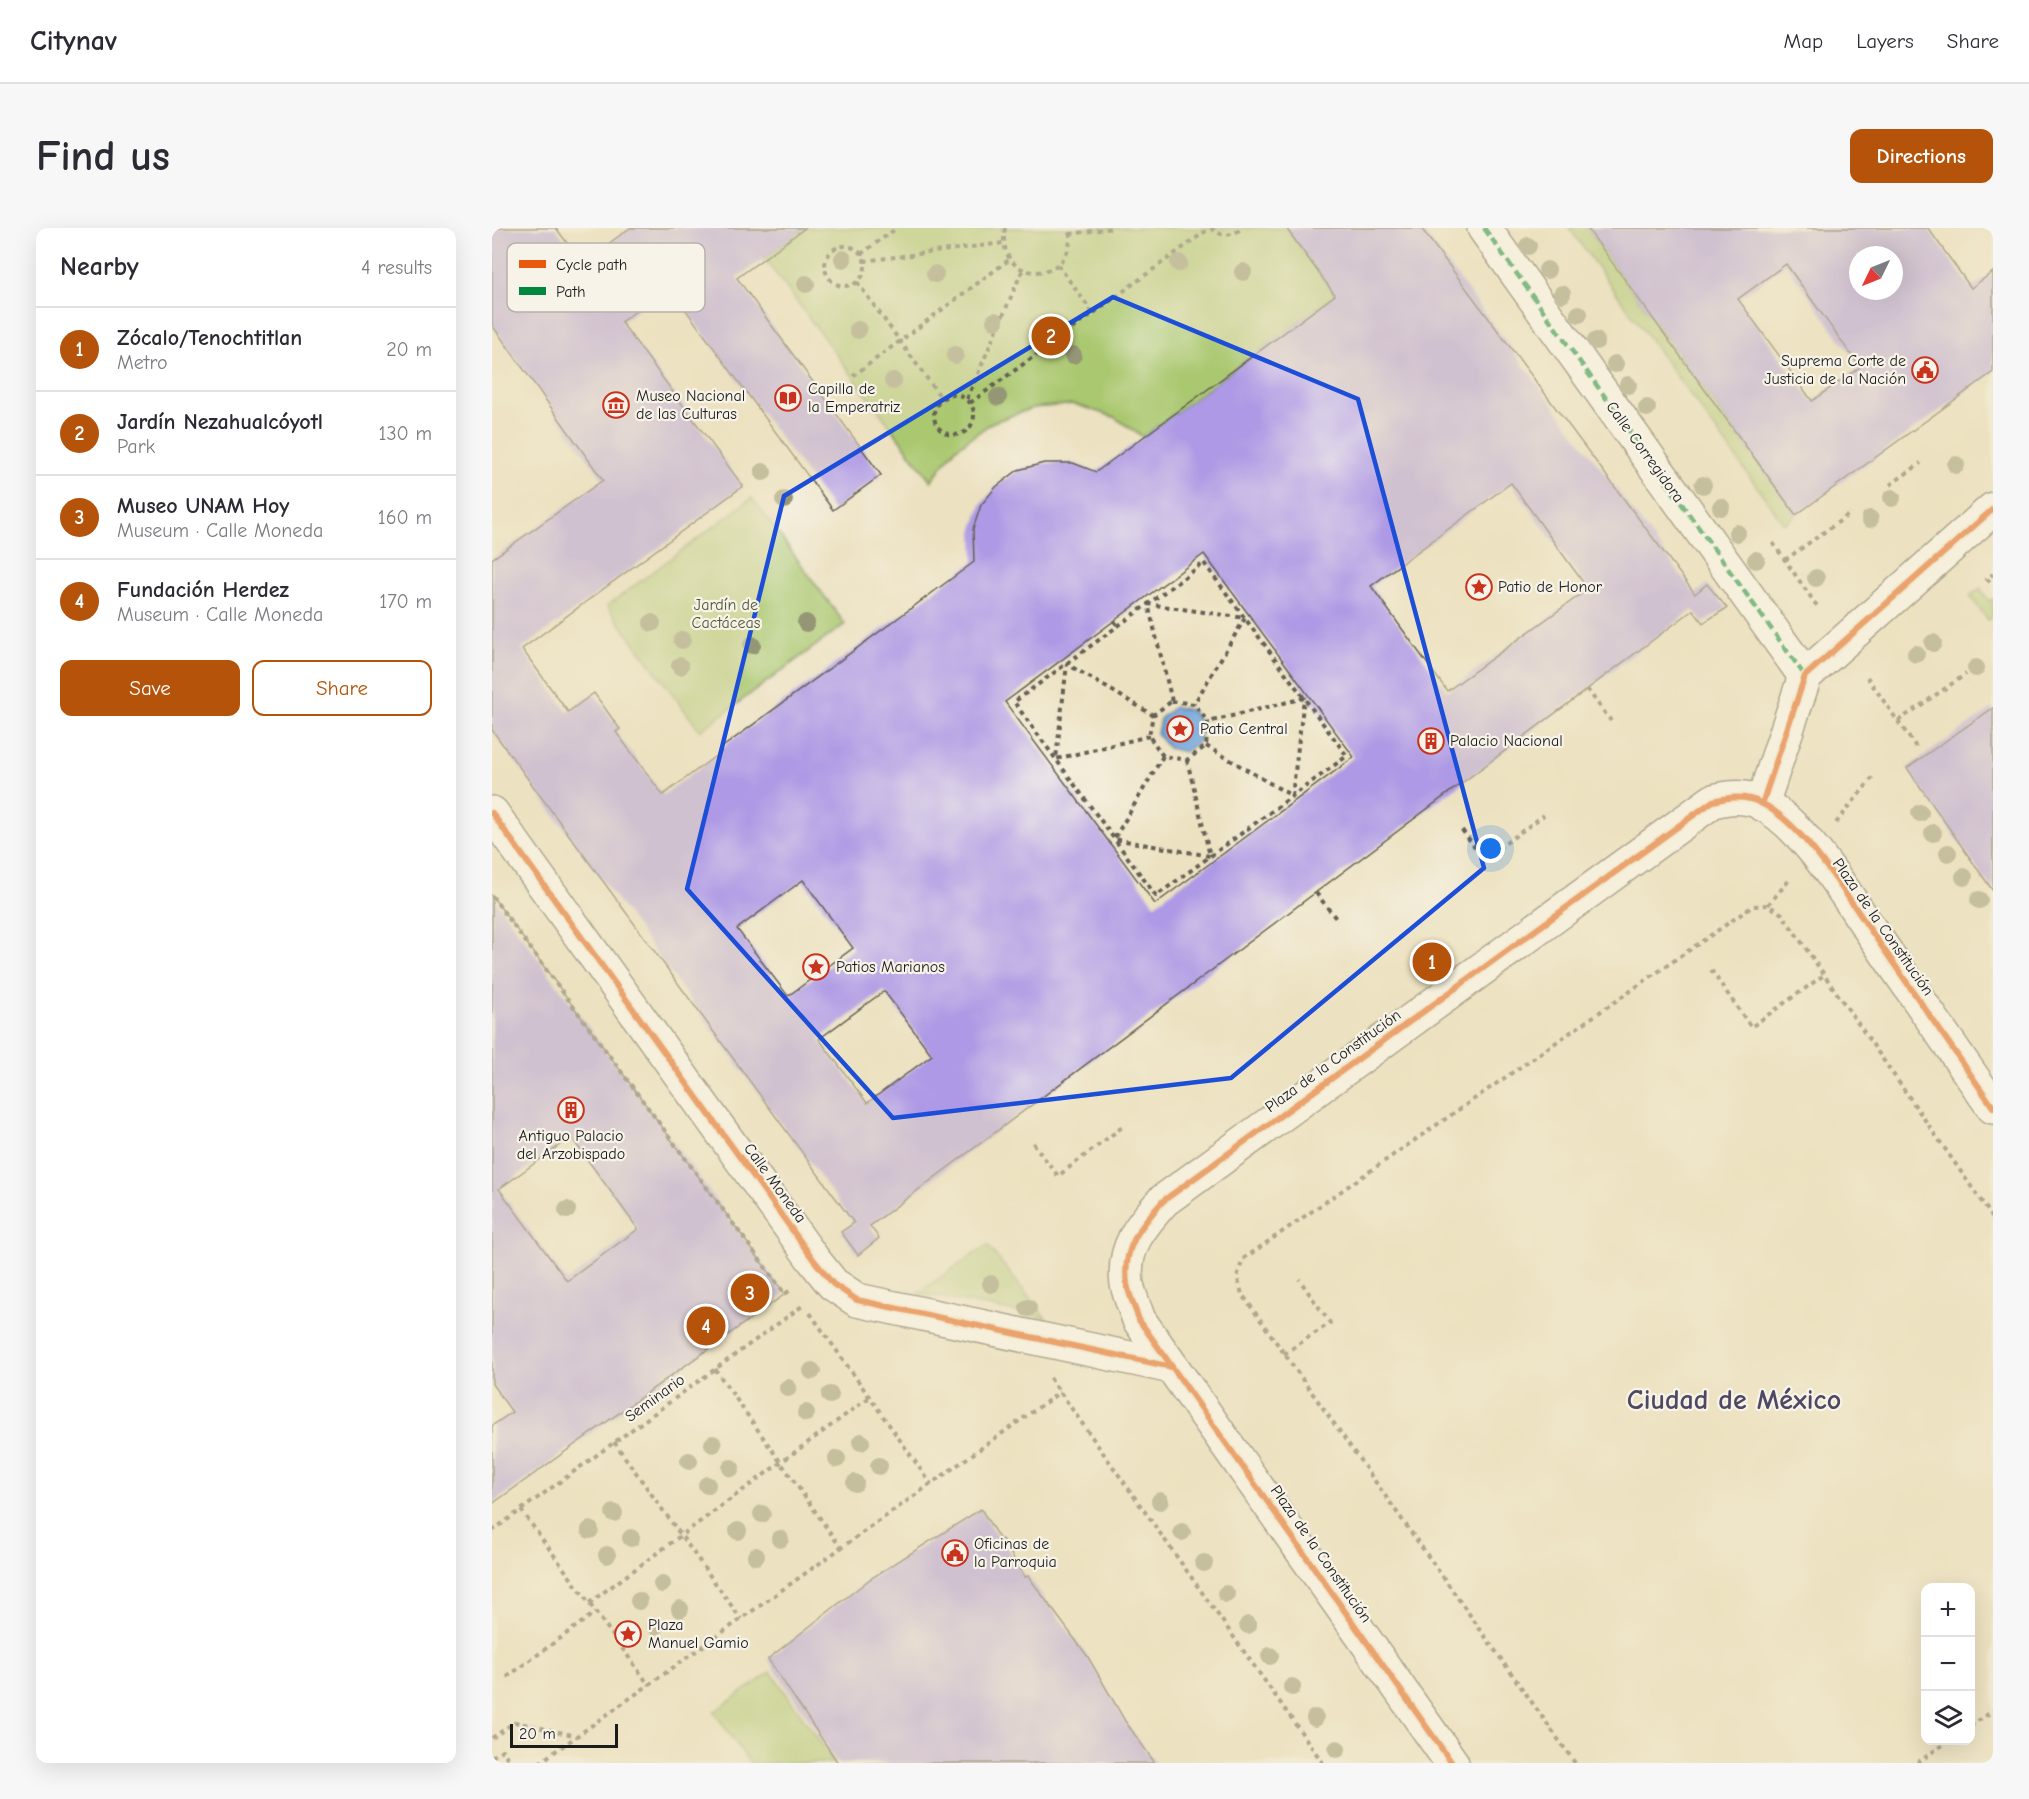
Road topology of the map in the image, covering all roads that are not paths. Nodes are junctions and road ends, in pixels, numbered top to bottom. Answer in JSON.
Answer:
{"nodes":[{"id":1,"x":1484,"y":228,"type":"edge"},
{"id":2,"x":1993,"y":509,"type":"edge"},
{"id":3,"x":1806,"y":676,"type":"junction"},
{"id":4,"x":1762,"y":804,"type":"junction"},
{"id":5,"x":494,"y":820,"type":"edge"},
{"id":6,"x":1993,"y":1107,"type":"edge"},
{"id":7,"x":1172,"y":1366,"type":"junction"},
{"id":8,"x":1452,"y":1763,"type":"edge"}],
"edges":[{"from":1,"to":3,"type":"street","name":"Calle Corregidora"},
{"from":2,"to":3,"type":"street"},
{"from":3,"to":4,"type":"street"},
{"from":4,"to":6,"type":"street","name":"Plaza de la Constitución"},
{"from":4,"to":7,"type":"street","name":"Plaza de la Constitución"},
{"from":5,"to":7,"type":"street","name":"Calle Moneda"},
{"from":7,"to":8,"type":"street","name":"Plaza de la Constitución"}]}
